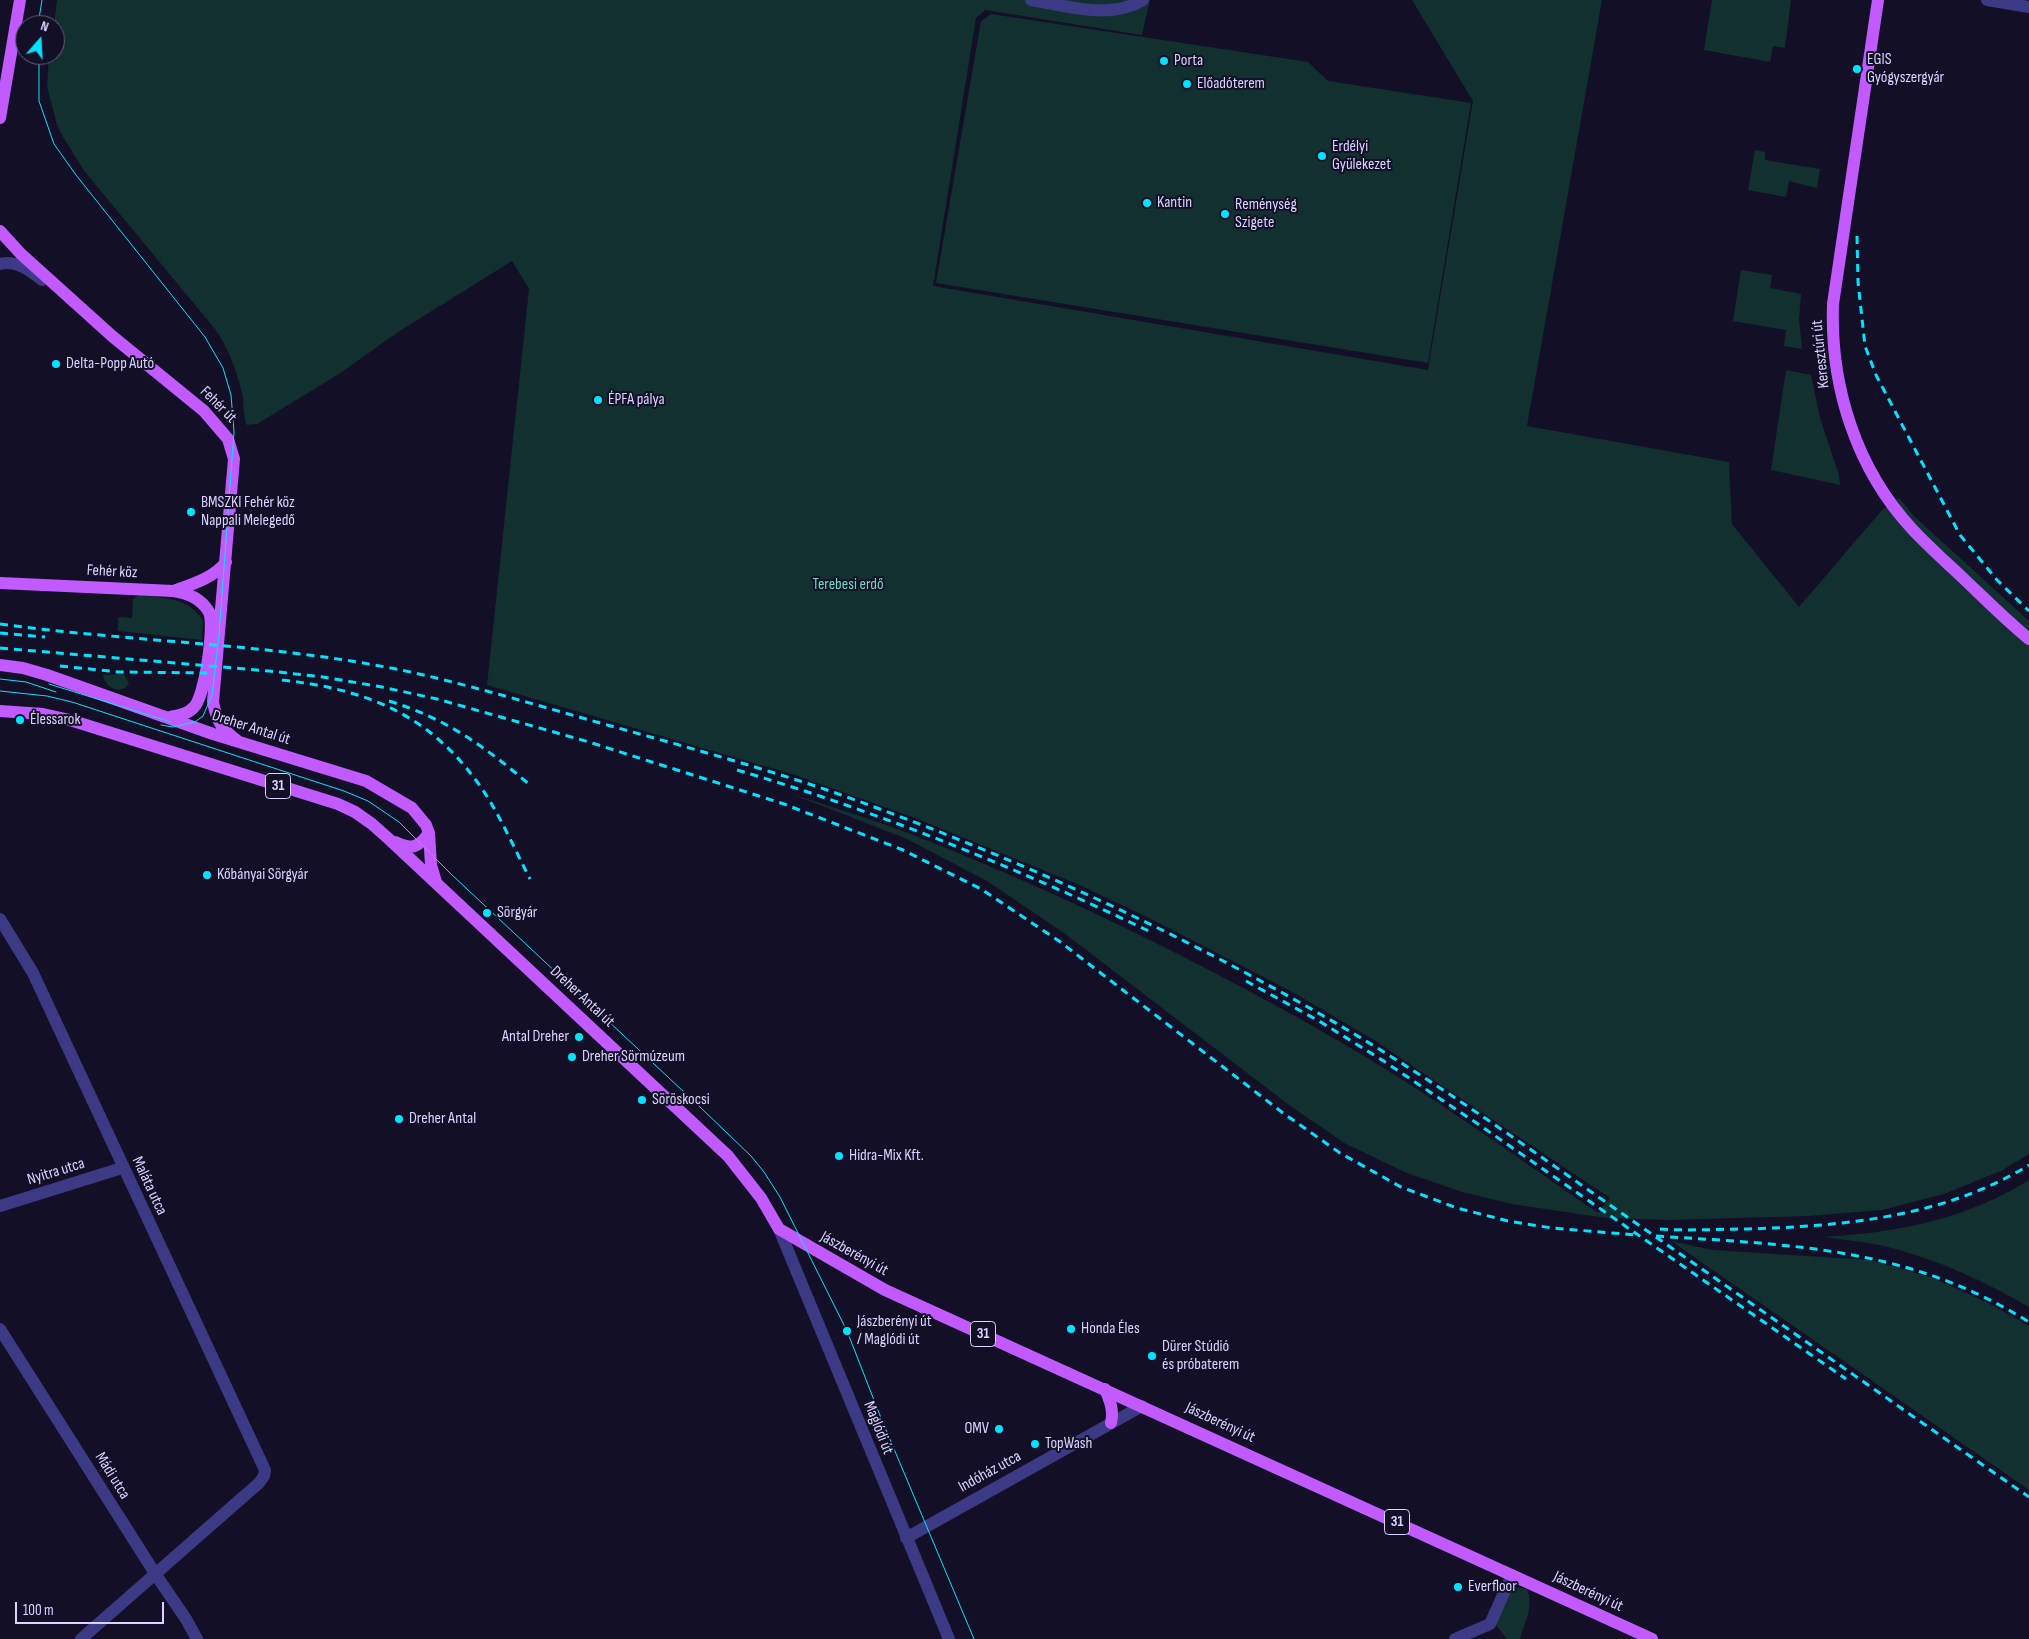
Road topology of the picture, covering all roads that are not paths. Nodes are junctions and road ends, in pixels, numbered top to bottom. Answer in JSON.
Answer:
{"nodes":[{"id":1,"x":20,"y":0,"type":"edge"},
{"id":2,"x":1031,"y":0,"type":"edge"},
{"id":3,"x":1143,"y":0,"type":"edge"},
{"id":4,"x":1878,"y":0,"type":"edge"},
{"id":5,"x":1987,"y":0,"type":"edge"},
{"id":6,"x":2029,"y":7,"type":"edge"},
{"id":7,"x":0,"y":118,"type":"edge"},
{"id":8,"x":0,"y":230,"type":"edge"},
{"id":9,"x":0,"y":264,"type":"edge"},
{"id":10,"x":112,"y":336,"type":"junction"},
{"id":11,"x":226,"y":562,"type":"junction"},
{"id":12,"x":0,"y":583,"type":"edge"},
{"id":13,"x":173,"y":591,"type":"junction"},
{"id":14,"x":2029,"y":639,"type":"edge"},
{"id":15,"x":0,"y":665,"type":"edge"},
{"id":16,"x":0,"y":711,"type":"edge"},
{"id":17,"x":170,"y":717,"type":"junction"},
{"id":18,"x":239,"y":742,"type":"junction"},
{"id":19,"x":429,"y":833,"type":"junction"},
{"id":20,"x":390,"y":840,"type":"junction"},
{"id":21,"x":436,"y":882,"type":"junction"},
{"id":22,"x":0,"y":919,"type":"edge"},
{"id":23,"x":122,"y":1168,"type":"junction"},
{"id":24,"x":0,"y":1206,"type":"edge"},
{"id":25,"x":779,"y":1229,"type":"junction"},
{"id":26,"x":0,"y":1329,"type":"edge"},
{"id":27,"x":1105,"y":1389,"type":"junction"},
{"id":28,"x":1142,"y":1406,"type":"junction"},
{"id":29,"x":1111,"y":1423,"type":"junction"},
{"id":30,"x":906,"y":1538,"type":"junction"},
{"id":31,"x":156,"y":1575,"type":"junction"},
{"id":32,"x":1512,"y":1575,"type":"junction"},
{"id":33,"x":81,"y":1639,"type":"edge"},
{"id":34,"x":197,"y":1639,"type":"edge"},
{"id":35,"x":949,"y":1639,"type":"edge"},
{"id":36,"x":1455,"y":1639,"type":"edge"},
{"id":37,"x":1652,"y":1639,"type":"edge"}],
"edges":[{"from":1,"to":7,"type":"main road"},
{"from":2,"to":3,"type":"street"},
{"from":4,"to":14,"type":"main road","name":"Keresztúri út"},
{"from":5,"to":6,"type":"street"},
{"from":8,"to":10,"type":"main road","name":"Fehér út"},
{"from":9,"to":10,"type":"street","name":"Fehér út"},
{"from":10,"to":11,"type":"main road","name":"Fehér út"},
{"from":11,"to":13,"type":"main road"},
{"from":11,"to":18,"type":"main road","name":"Fehér út"},
{"from":12,"to":13,"type":"main road","name":"Fehér köz"},
{"from":13,"to":17,"type":"main road","name":"Fehér köz"},
{"from":15,"to":17,"type":"main road","name":"Dreher Antal út","number":"31"},
{"from":16,"to":20,"type":"main road","name":"Dreher Antal út","number":"31"},
{"from":17,"to":18,"type":"main road","name":"Dreher Antal út","number":"31"},
{"from":18,"to":19,"type":"main road","name":"Dreher Antal út","number":"31"},
{"from":19,"to":20,"type":"main road"},
{"from":19,"to":21,"type":"main road","name":"Dreher Antal út","number":"31"},
{"from":20,"to":21,"type":"main road","name":"Dreher Antal út","number":"31"},
{"from":21,"to":25,"type":"main road","name":"Dreher Antal út","number":"31"},
{"from":22,"to":23,"type":"street","name":"Maláta utca"},
{"from":23,"to":24,"type":"street","name":"Nyitra utca"},
{"from":23,"to":31,"type":"street","name":"Maláta utca"},
{"from":25,"to":27,"type":"main road","name":"Jászberényi út","number":"31"},
{"from":25,"to":30,"type":"street","name":"Maglódi út"},
{"from":26,"to":31,"type":"street","name":"Mádi utca"},
{"from":27,"to":28,"type":"main road","name":"Jászberényi út","number":"31"},
{"from":27,"to":29,"type":"main road"},
{"from":28,"to":29,"type":"street","name":"Indóház utca"},
{"from":28,"to":32,"type":"main road","name":"Jászberényi út","number":"31"},
{"from":29,"to":30,"type":"street","name":"Indóház utca"},
{"from":30,"to":35,"type":"street","name":"Maglódi út"},
{"from":31,"to":33,"type":"street"},
{"from":31,"to":34,"type":"street","name":"Mádi utca"},
{"from":32,"to":36,"type":"street"},
{"from":32,"to":37,"type":"main road","name":"Jászberényi út","number":"31"}]}
